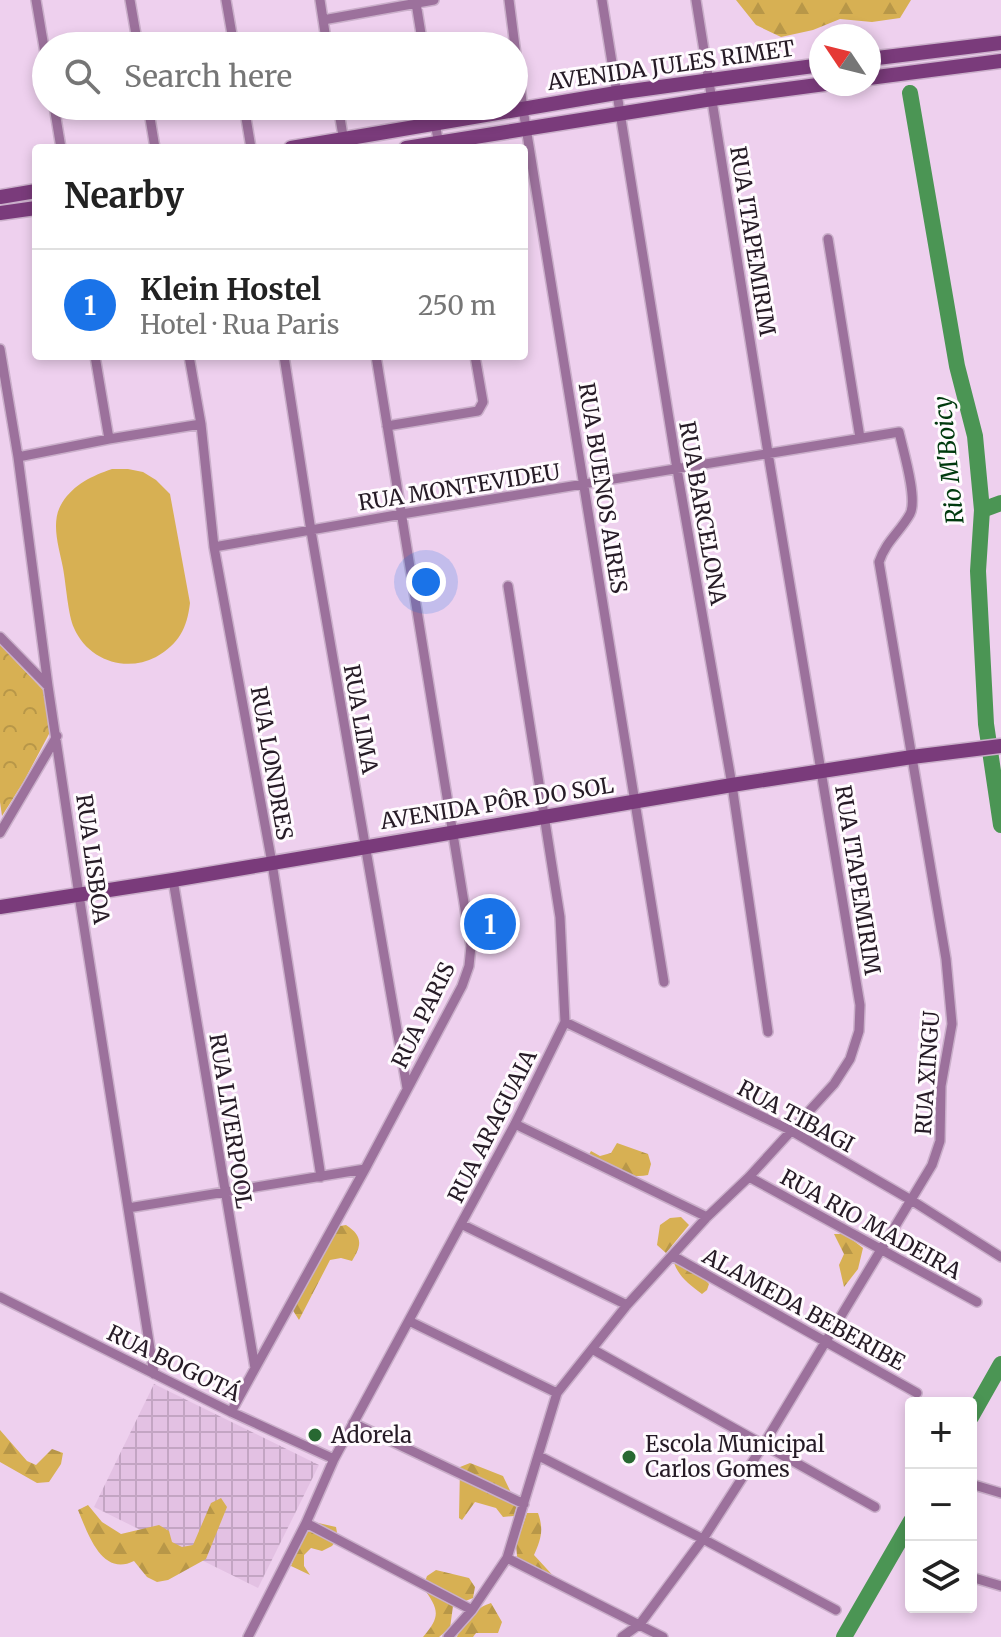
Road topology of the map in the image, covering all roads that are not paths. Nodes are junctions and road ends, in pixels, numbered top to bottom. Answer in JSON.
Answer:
{"nodes":[{"id":1,"x":36,"y":0,"type":"edge"},
{"id":2,"x":130,"y":0,"type":"edge"},
{"id":3,"x":226,"y":0,"type":"edge"},
{"id":4,"x":320,"y":0,"type":"edge"},
{"id":5,"x":434,"y":0,"type":"edge"},
{"id":6,"x":509,"y":0,"type":"edge"},
{"id":7,"x":602,"y":0,"type":"edge"},
{"id":8,"x":696,"y":0,"type":"edge"},
{"id":9,"x":416,"y":3,"type":"junction"},
{"id":10,"x":323,"y":20,"type":"junction"},
{"id":11,"x":41,"y":32,"type":"edge"},
{"id":12,"x":136,"y":32,"type":"edge"},
{"id":13,"x":232,"y":32,"type":"edge"},
{"id":14,"x":325,"y":32,"type":"edge"},
{"id":15,"x":421,"y":32,"type":"edge"},
{"id":16,"x":513,"y":32,"type":"edge"},
{"id":17,"x":1001,"y":43,"type":"edge"},
{"id":18,"x":881,"y":58,"type":"edge"},
{"id":19,"x":1001,"y":61,"type":"edge"},
{"id":20,"x":809,"y":66,"type":"edge"},
{"id":21,"x":881,"y":76,"type":"edge"},
{"id":22,"x":709,"y":79,"type":"junction"},
{"id":23,"x":809,"y":86,"type":"edge"},
{"id":24,"x":616,"y":93,"type":"junction"},
{"id":25,"x":712,"y":99,"type":"junction"},
{"id":26,"x":528,"y":108,"type":"edge"},
{"id":27,"x":620,"y":114,"type":"junction"},
{"id":28,"x":56,"y":120,"type":"edge"},
{"id":29,"x":150,"y":120,"type":"edge"},
{"id":30,"x":246,"y":120,"type":"edge"},
{"id":31,"x":340,"y":120,"type":"edge"},
{"id":32,"x":434,"y":120,"type":"edge"},
{"id":33,"x":458,"y":120,"type":"edge"},
{"id":34,"x":525,"y":120,"type":"edge"},
{"id":35,"x":435,"y":124,"type":"junction"},
{"id":36,"x":526,"y":129,"type":"junction"},
{"id":37,"x":344,"y":143,"type":"edge"},
{"id":38,"x":60,"y":144,"type":"edge"},
{"id":39,"x":154,"y":144,"type":"edge"},
{"id":40,"x":250,"y":144,"type":"edge"},
{"id":41,"x":439,"y":144,"type":"edge"},
{"id":42,"x":444,"y":144,"type":"edge"},
{"id":43,"x":32,"y":192,"type":"edge"},
{"id":44,"x":0,"y":197,"type":"edge"},
{"id":45,"x":32,"y":209,"type":"edge"},
{"id":46,"x":0,"y":213,"type":"edge"},
{"id":47,"x":828,"y":239,"type":"dead end"},
{"id":48,"x":0,"y":349,"type":"edge"},
{"id":49,"x":96,"y":360,"type":"edge"},
{"id":50,"x":190,"y":360,"type":"edge"},
{"id":51,"x":285,"y":360,"type":"edge"},
{"id":52,"x":377,"y":360,"type":"edge"},
{"id":53,"x":476,"y":360,"type":"edge"},
{"id":54,"x":201,"y":424,"type":"junction"},
{"id":55,"x":387,"y":426,"type":"junction"},
{"id":56,"x":899,"y":432,"type":"joint"},
{"id":57,"x":860,"y":438,"type":"junction"},
{"id":58,"x":109,"y":439,"type":"junction"},
{"id":59,"x":768,"y":453,"type":"junction"},
{"id":60,"x":18,"y":457,"type":"junction"},
{"id":61,"x":677,"y":469,"type":"junction"},
{"id":62,"x":584,"y":485,"type":"junction"},
{"id":63,"x":402,"y":514,"type":"junction"},
{"id":64,"x":311,"y":531,"type":"junction"},
{"id":65,"x":214,"y":547,"type":"junction"},
{"id":66,"x":508,"y":586,"type":"dead end"},
{"id":67,"x":0,"y":637,"type":"edge"},
{"id":68,"x":48,"y":686,"type":"junction"},
{"id":69,"x":57,"y":736,"type":"junction"},
{"id":70,"x":1001,"y":746,"type":"edge"},
{"id":71,"x":912,"y":757,"type":"junction"},
{"id":72,"x":821,"y":771,"type":"junction"},
{"id":73,"x":732,"y":785,"type":"junction"},
{"id":74,"x":635,"y":802,"type":"junction"},
{"id":75,"x":545,"y":817,"type":"junction"},
{"id":76,"x":0,"y":831,"type":"edge"},
{"id":77,"x":452,"y":833,"type":"junction"},
{"id":78,"x":364,"y":846,"type":"junction"},
{"id":79,"x":272,"y":863,"type":"junction"},
{"id":80,"x":173,"y":880,"type":"junction"},
{"id":81,"x":79,"y":895,"type":"junction"},
{"id":82,"x":0,"y":907,"type":"edge"},
{"id":83,"x":664,"y":982,"type":"dead end"},
{"id":84,"x":565,"y":1022,"type":"junction"},
{"id":85,"x":768,"y":1032,"type":"dead end"},
{"id":86,"x":407,"y":1088,"type":"junction"},
{"id":87,"x":515,"y":1124,"type":"junction"},
{"id":88,"x":790,"y":1130,"type":"junction"},
{"id":89,"x":365,"y":1169,"type":"junction"},
{"id":90,"x":321,"y":1177,"type":"junction"},
{"id":91,"x":749,"y":1177,"type":"junction"},
{"id":92,"x":225,"y":1192,"type":"junction"},
{"id":93,"x":911,"y":1200,"type":"junction"},
{"id":94,"x":128,"y":1208,"type":"junction"},
{"id":95,"x":707,"y":1217,"type":"junction"},
{"id":96,"x":461,"y":1224,"type":"junction"},
{"id":97,"x":881,"y":1250,"type":"junction"},
{"id":98,"x":673,"y":1256,"type":"junction"},
{"id":99,"x":1001,"y":1257,"type":"edge"},
{"id":100,"x":0,"y":1297,"type":"edge"},
{"id":101,"x":977,"y":1302,"type":"dead end"},
{"id":102,"x":627,"y":1305,"type":"junction"},
{"id":103,"x":409,"y":1321,"type":"junction"},
{"id":104,"x":827,"y":1341,"type":"junction"},
{"id":105,"x":592,"y":1349,"type":"junction"},
{"id":106,"x":255,"y":1368,"type":"junction"},
{"id":107,"x":154,"y":1374,"type":"junction"},
{"id":108,"x":557,"y":1393,"type":"junction"},
{"id":109,"x":917,"y":1393,"type":"dead end"},
{"id":110,"x":231,"y":1412,"type":"junction"},
{"id":111,"x":353,"y":1423,"type":"junction"},
{"id":112,"x":764,"y":1444,"type":"junction"},
{"id":113,"x":539,"y":1456,"type":"junction"},
{"id":114,"x":334,"y":1459,"type":"junction"},
{"id":115,"x":977,"y":1486,"type":"edge"},
{"id":116,"x":1001,"y":1493,"type":"edge"},
{"id":117,"x":524,"y":1504,"type":"junction"},
{"id":118,"x":875,"y":1507,"type":"dead end"},
{"id":119,"x":306,"y":1523,"type":"junction"},
{"id":120,"x":703,"y":1539,"type":"junction"},
{"id":121,"x":507,"y":1558,"type":"junction"},
{"id":122,"x":977,"y":1579,"type":"edge"},
{"id":123,"x":1001,"y":1586,"type":"edge"},
{"id":124,"x":472,"y":1610,"type":"junction"},
{"id":125,"x":836,"y":1610,"type":"dead end"},
{"id":126,"x":640,"y":1624,"type":"junction"},
{"id":127,"x":248,"y":1637,"type":"edge"},
{"id":128,"x":448,"y":1637,"type":"edge"},
{"id":129,"x":622,"y":1637,"type":"edge"},
{"id":130,"x":663,"y":1637,"type":"edge"}],
"edges":[{"from":1,"to":11,"type":"street"},
{"from":2,"to":12,"type":"street"},
{"from":3,"to":13,"type":"street"},
{"from":4,"to":10,"type":"street"},
{"from":5,"to":9,"type":"street"},
{"from":6,"to":16,"type":"street","name":"RUA BUENOS AIRES"},
{"from":7,"to":24,"type":"street","name":"RUA BARCELONA"},
{"from":8,"to":22,"type":"street","name":"RUA ITAPEMIRIM"},
{"from":9,"to":10,"type":"street"},
{"from":9,"to":15,"type":"street"},
{"from":10,"to":14,"type":"street"},
{"from":17,"to":18,"type":"main road"},
{"from":19,"to":21,"type":"main road"},
{"from":20,"to":22,"type":"main road","name":"AVENIDA JULES RIMET"},
{"from":22,"to":24,"type":"main road","name":"AVENIDA JULES RIMET"},
{"from":22,"to":25,"type":"street","name":"RUA ITAPEMIRIM"},
{"from":23,"to":25,"type":"main road","name":"AVENIDA JULES RIMET"},
{"from":24,"to":26,"type":"main road","name":"AVENIDA JULES RIMET"},
{"from":24,"to":27,"type":"street","name":"RUA BARCELONA"},
{"from":25,"to":27,"type":"main road","name":"AVENIDA JULES RIMET"},
{"from":25,"to":59,"type":"street","name":"RUA ITAPEMIRIM"},
{"from":27,"to":36,"type":"main road","name":"AVENIDA JULES RIMET"},
{"from":27,"to":61,"type":"street","name":"RUA BARCELONA"},
{"from":28,"to":38,"type":"street"},
{"from":29,"to":39,"type":"street"},
{"from":30,"to":40,"type":"street"},
{"from":31,"to":37,"type":"street"},
{"from":32,"to":35,"type":"street"},
{"from":33,"to":35,"type":"main road","name":"AVENIDA JULES RIMET"},
{"from":34,"to":36,"type":"street","name":"RUA BUENOS AIRES"},
{"from":35,"to":37,"type":"main road","name":"AVENIDA JULES RIMET"},
{"from":35,"to":41,"type":"street"},
{"from":36,"to":42,"type":"main road","name":"AVENIDA JULES RIMET"},
{"from":36,"to":62,"type":"street","name":"RUA BUENOS AIRES"},
{"from":43,"to":44,"type":"main road"},
{"from":45,"to":46,"type":"main road"},
{"from":47,"to":57,"type":"street"},
{"from":48,"to":60,"type":"street","name":"RUA LISBOA"},
{"from":49,"to":58,"type":"street"},
{"from":50,"to":54,"type":"street","name":"RUA LONDRES"},
{"from":51,"to":64,"type":"street","name":"RUA LIMA"},
{"from":52,"to":55,"type":"street","name":"RUA PARIS"},
{"from":53,"to":55,"type":"street"},
{"from":54,"to":58,"type":"street"},
{"from":54,"to":65,"type":"street","name":"RUA LONDRES"},
{"from":55,"to":63,"type":"street","name":"RUA PARIS"},
{"from":56,"to":57,"type":"street","name":"RUA MONTEVIDEU"},
{"from":56,"to":71,"type":"street","name":"RUA XINGU"},
{"from":57,"to":59,"type":"street","name":"RUA MONTEVIDEU"},
{"from":58,"to":60,"type":"street"},
{"from":59,"to":61,"type":"street","name":"RUA MONTEVIDEU"},
{"from":59,"to":72,"type":"street","name":"RUA ITAPEMIRIM"},
{"from":60,"to":68,"type":"street","name":"RUA LISBOA"},
{"from":61,"to":62,"type":"street","name":"RUA MONTEVIDEU"},
{"from":61,"to":73,"type":"street","name":"RUA BARCELONA"},
{"from":62,"to":63,"type":"street","name":"RUA MONTEVIDEU"},
{"from":62,"to":74,"type":"street","name":"RUA BUENOS AIRES"},
{"from":63,"to":64,"type":"street","name":"RUA MONTEVIDEU"},
{"from":63,"to":77,"type":"street","name":"RUA PARIS"},
{"from":64,"to":65,"type":"street","name":"RUA MONTEVIDEU"},
{"from":64,"to":78,"type":"street","name":"RUA LIMA"},
{"from":65,"to":79,"type":"street","name":"RUA LONDRES"},
{"from":66,"to":75,"type":"street","name":"RUA ARAGUAIA"},
{"from":67,"to":68,"type":"street"},
{"from":68,"to":69,"type":"street","name":"RUA LISBOA"},
{"from":69,"to":76,"type":"street"},
{"from":69,"to":81,"type":"street","name":"RUA LISBOA"},
{"from":70,"to":71,"type":"main road","name":"AVENIDA PÔR DO SOL"},
{"from":71,"to":72,"type":"main road","name":"AVENIDA PÔR DO SOL"},
{"from":71,"to":93,"type":"street","name":"RUA XINGU"},
{"from":72,"to":73,"type":"main road","name":"AVENIDA PÔR DO SOL"},
{"from":72,"to":88,"type":"street","name":"RUA ITAPEMIRIM"},
{"from":73,"to":74,"type":"main road","name":"AVENIDA PÔR DO SOL"},
{"from":73,"to":85,"type":"street","name":"RUA BARCELONA"},
{"from":74,"to":75,"type":"main road","name":"AVENIDA PÔR DO SOL"},
{"from":74,"to":83,"type":"street","name":"RUA BUENOS AIRES"},
{"from":75,"to":77,"type":"main road","name":"AVENIDA PÔR DO SOL"},
{"from":75,"to":84,"type":"street","name":"RUA ARAGUAIA"},
{"from":77,"to":78,"type":"main road","name":"AVENIDA PÔR DO SOL"},
{"from":77,"to":86,"type":"street","name":"RUA PARIS"},
{"from":78,"to":79,"type":"main road","name":"AVENIDA PÔR DO SOL"},
{"from":78,"to":86,"type":"street","name":"RUA LIMA"},
{"from":79,"to":80,"type":"main road","name":"AVENIDA PÔR DO SOL"},
{"from":79,"to":90,"type":"street","name":"RUA LONDRES"},
{"from":80,"to":81,"type":"main road","name":"AVENIDA PÔR DO SOL"},
{"from":80,"to":92,"type":"street","name":"RUA LIVERPOOL"},
{"from":81,"to":82,"type":"main road","name":"AVENIDA PÔR DO SOL"},
{"from":81,"to":94,"type":"street","name":"RUA LISBOA"},
{"from":84,"to":87,"type":"street","name":"RUA ARAGUAIA"},
{"from":84,"to":88,"type":"street","name":"RUA TIBAGI"},
{"from":86,"to":89,"type":"street","name":"RUA PARIS"},
{"from":87,"to":95,"type":"street"},
{"from":87,"to":96,"type":"street","name":"RUA ARAGUAIA"},
{"from":88,"to":91,"type":"street","name":"RUA ITAPEMIRIM"},
{"from":88,"to":93,"type":"street","name":"RUA TIBAGI"},
{"from":89,"to":90,"type":"street"},
{"from":89,"to":106,"type":"street","name":"RUA PARIS"},
{"from":90,"to":92,"type":"street"},
{"from":91,"to":95,"type":"street","name":"RUA ITAPEMIRIM"},
{"from":91,"to":97,"type":"street","name":"RUA RIO MADEIRA"},
{"from":92,"to":94,"type":"street"},
{"from":92,"to":106,"type":"street","name":"RUA LIVERPOOL"},
{"from":93,"to":97,"type":"street","name":"RUA XINGU"},
{"from":93,"to":99,"type":"street","name":"RUA TIBAGI"},
{"from":94,"to":107,"type":"street","name":"RUA LISBOA"},
{"from":95,"to":98,"type":"street","name":"RUA ITAPEMIRIM"},
{"from":96,"to":102,"type":"street"},
{"from":96,"to":103,"type":"street","name":"RUA ARAGUAIA"},
{"from":97,"to":101,"type":"street","name":"RUA RIO MADEIRA"},
{"from":97,"to":104,"type":"street","name":"RUA XINGU"},
{"from":98,"to":102,"type":"street","name":"RUA ITAPEMIRIM"},
{"from":98,"to":104,"type":"street","name":"ALAMEDA BEBERIBE"},
{"from":100,"to":107,"type":"street","name":"RUA BOGOTÁ"},
{"from":102,"to":105,"type":"street","name":"RUA ITAPEMIRIM"},
{"from":103,"to":108,"type":"street"},
{"from":103,"to":111,"type":"street","name":"RUA ARAGUAIA"},
{"from":104,"to":109,"type":"street","name":"ALAMEDA BEBERIBE"},
{"from":104,"to":112,"type":"street","name":"RUA XINGU"},
{"from":105,"to":108,"type":"street","name":"RUA ITAPEMIRIM"},
{"from":105,"to":112,"type":"street"},
{"from":106,"to":110,"type":"street","name":"RUA PARIS"},
{"from":107,"to":110,"type":"street","name":"RUA BOGOTÁ"},
{"from":108,"to":113,"type":"street","name":"RUA ITAPEMIRIM"},
{"from":110,"to":114,"type":"street","name":"RUA BOGOTÁ"},
{"from":111,"to":114,"type":"street","name":"RUA ARAGUAIA"},
{"from":111,"to":117,"type":"street"},
{"from":112,"to":118,"type":"street"},
{"from":112,"to":120,"type":"street","name":"RUA XINGU"},
{"from":113,"to":117,"type":"street","name":"RUA ITAPEMIRIM"},
{"from":113,"to":120,"type":"street"},
{"from":114,"to":119,"type":"street","name":"RUA ARAGUAIA"},
{"from":115,"to":116,"type":"street"},
{"from":117,"to":121,"type":"street","name":"RUA ITAPEMIRIM"},
{"from":119,"to":124,"type":"street"},
{"from":119,"to":127,"type":"street","name":"RUA ARAGUAIA"},
{"from":120,"to":125,"type":"street"},
{"from":120,"to":126,"type":"street","name":"RUA XINGU"},
{"from":121,"to":124,"type":"street","name":"RUA ITAPEMIRIM"},
{"from":121,"to":126,"type":"street"},
{"from":122,"to":123,"type":"street"},
{"from":124,"to":128,"type":"street","name":"RUA ITAPEMIRIM"},
{"from":126,"to":129,"type":"street","name":"RUA XINGU"},
{"from":126,"to":130,"type":"street"}]}
